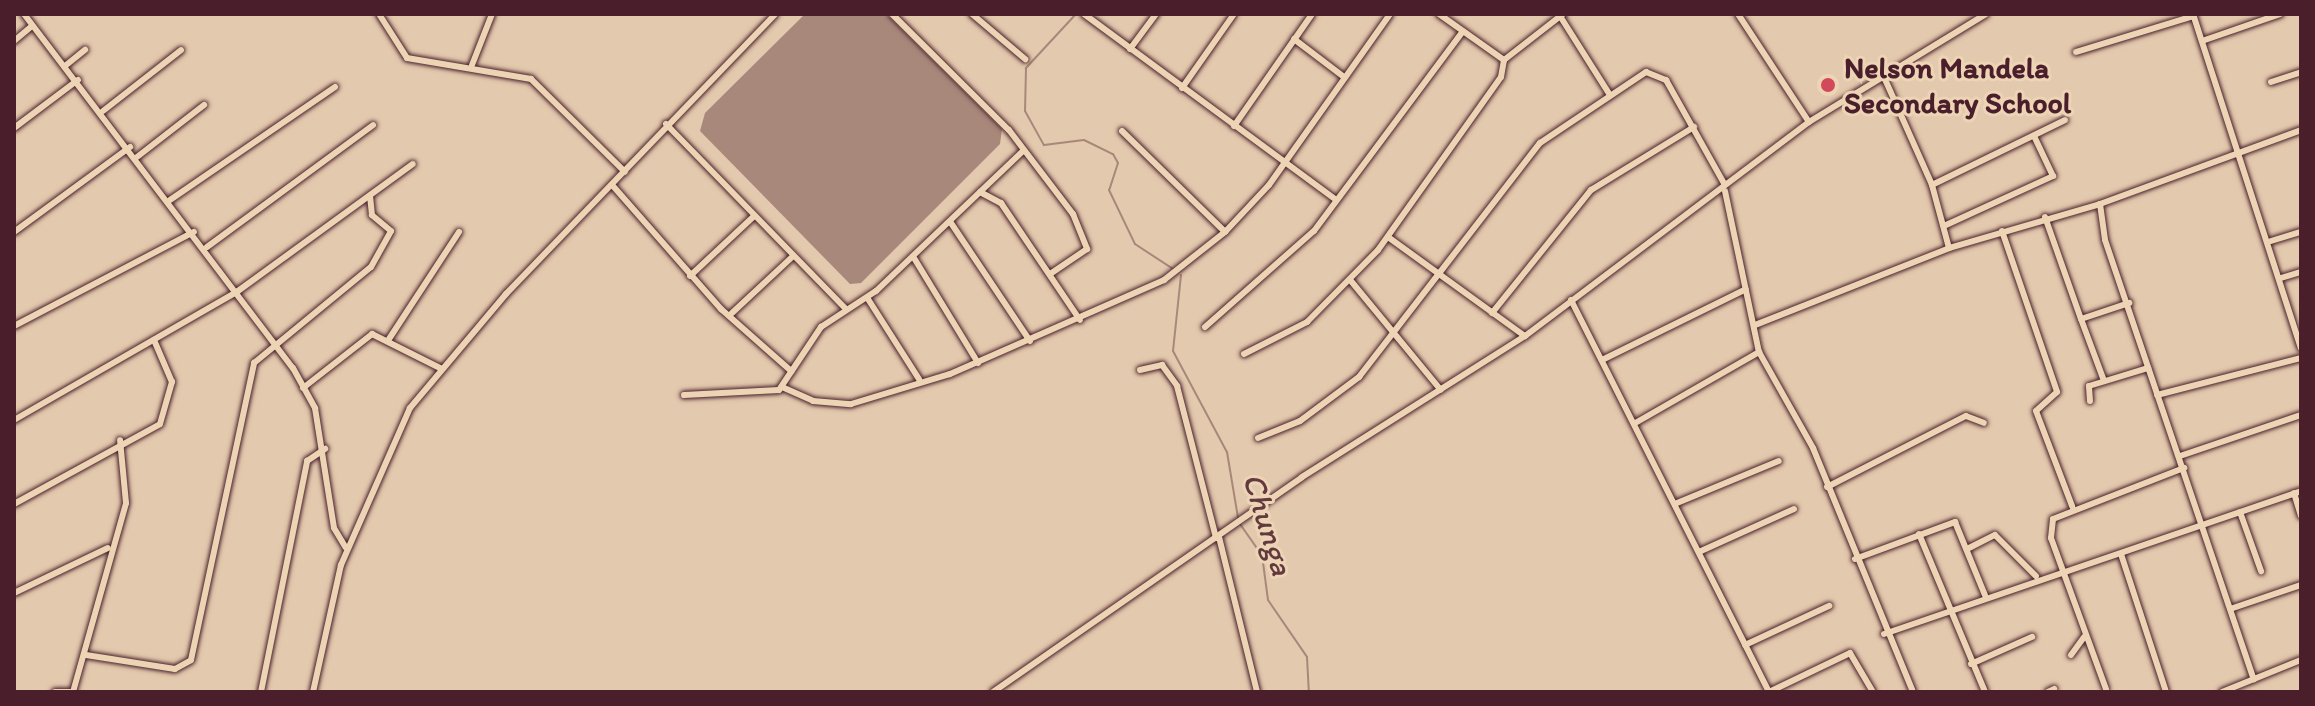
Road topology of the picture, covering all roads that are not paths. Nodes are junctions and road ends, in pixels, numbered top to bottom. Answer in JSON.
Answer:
{"nodes":[{"id":1,"x":24,"y":14,"type":"edge"},
{"id":2,"x":379,"y":14,"type":"edge"},
{"id":3,"x":492,"y":14,"type":"edge"},
{"id":4,"x":775,"y":14,"type":"edge"},
{"id":5,"x":892,"y":14,"type":"edge"},
{"id":6,"x":972,"y":14,"type":"edge"},
{"id":7,"x":1084,"y":14,"type":"edge"},
{"id":8,"x":1156,"y":14,"type":"edge"},
{"id":9,"x":1234,"y":14,"type":"edge"},
{"id":10,"x":1312,"y":14,"type":"edge"},
{"id":11,"x":1390,"y":14,"type":"edge"},
{"id":12,"x":1439,"y":14,"type":"edge"},
{"id":13,"x":1738,"y":14,"type":"edge"},
{"id":14,"x":1986,"y":14,"type":"edge"},
{"id":15,"x":2280,"y":14,"type":"edge"},
{"id":16,"x":1561,"y":15,"type":"edge"},
{"id":17,"x":2193,"y":15,"type":"edge"},
{"id":18,"x":32,"y":26,"type":"junction"},
{"id":19,"x":1463,"y":31,"type":"junction"},
{"id":20,"x":1294,"y":39,"type":"junction"},
{"id":21,"x":14,"y":41,"type":"edge"},
{"id":22,"x":2202,"y":41,"type":"junction"},
{"id":23,"x":1130,"y":49,"type":"junction"},
{"id":24,"x":85,"y":50,"type":"dead end"},
{"id":25,"x":181,"y":50,"type":"dead end"},
{"id":26,"x":2076,"y":52,"type":"dead end"},
{"id":27,"x":1025,"y":59,"type":"dead end"},
{"id":28,"x":1504,"y":60,"type":"junction"},
{"id":29,"x":472,"y":65,"type":"junction"},
{"id":30,"x":65,"y":66,"type":"junction"},
{"id":31,"x":2301,"y":72,"type":"edge"},
{"id":32,"x":1344,"y":77,"type":"junction"},
{"id":33,"x":1884,"y":77,"type":"junction"},
{"id":34,"x":78,"y":80,"type":"junction"},
{"id":35,"x":2271,"y":82,"type":"dead end"},
{"id":36,"x":335,"y":87,"type":"dead end"},
{"id":37,"x":1182,"y":88,"type":"junction"},
{"id":38,"x":1610,"y":95,"type":"junction"},
{"id":39,"x":204,"y":105,"type":"dead end"},
{"id":40,"x":103,"y":111,"type":"junction"},
{"id":41,"x":2065,"y":120,"type":"dead end"},
{"id":42,"x":1809,"y":122,"type":"junction"},
{"id":43,"x":666,"y":124,"type":"junction"},
{"id":44,"x":373,"y":125,"type":"dead end"},
{"id":45,"x":1234,"y":126,"type":"junction"},
{"id":46,"x":1694,"y":127,"type":"junction"},
{"id":47,"x":14,"y":128,"type":"edge"},
{"id":48,"x":2301,"y":130,"type":"edge"},
{"id":49,"x":1122,"y":131,"type":"dead end"},
{"id":50,"x":2034,"y":136,"type":"junction"},
{"id":51,"x":130,"y":147,"type":"junction"},
{"id":52,"x":2238,"y":150,"type":"junction"},
{"id":53,"x":1023,"y":151,"type":"junction"},
{"id":54,"x":137,"y":157,"type":"junction"},
{"id":55,"x":1283,"y":162,"type":"junction"},
{"id":56,"x":413,"y":164,"type":"dead end"},
{"id":57,"x":625,"y":172,"type":"junction"},
{"id":58,"x":1932,"y":185,"type":"junction"},
{"id":59,"x":613,"y":186,"type":"junction"},
{"id":60,"x":1725,"y":188,"type":"junction"},
{"id":61,"x":980,"y":192,"type":"junction"},
{"id":62,"x":370,"y":197,"type":"junction"},
{"id":63,"x":1335,"y":199,"type":"junction"},
{"id":64,"x":170,"y":200,"type":"junction"},
{"id":65,"x":2100,"y":204,"type":"junction"},
{"id":66,"x":753,"y":217,"type":"junction"},
{"id":67,"x":2045,"y":217,"type":"junction"},
{"id":68,"x":951,"y":223,"type":"junction"},
{"id":69,"x":1946,"y":225,"type":"junction"},
{"id":70,"x":2002,"y":231,"type":"junction"},
{"id":71,"x":14,"y":232,"type":"edge"},
{"id":72,"x":194,"y":232,"type":"junction"},
{"id":73,"x":459,"y":232,"type":"dead end"},
{"id":74,"x":1225,"y":232,"type":"junction"},
{"id":75,"x":2301,"y":232,"type":"edge"},
{"id":76,"x":1388,"y":237,"type":"junction"},
{"id":77,"x":2271,"y":241,"type":"junction"},
{"id":78,"x":207,"y":247,"type":"junction"},
{"id":79,"x":1949,"y":248,"type":"junction"},
{"id":80,"x":792,"y":257,"type":"junction"},
{"id":81,"x":914,"y":258,"type":"junction"},
{"id":82,"x":2301,"y":272,"type":"edge"},
{"id":83,"x":1050,"y":274,"type":"junction"},
{"id":84,"x":690,"y":276,"type":"junction"},
{"id":85,"x":1440,"y":277,"type":"junction"},
{"id":86,"x":2281,"y":278,"type":"junction"},
{"id":87,"x":1351,"y":281,"type":"junction"},
{"id":88,"x":1746,"y":289,"type":"junction"},
{"id":89,"x":238,"y":291,"type":"junction"},
{"id":90,"x":868,"y":299,"type":"junction"},
{"id":91,"x":1571,"y":300,"type":"junction"},
{"id":92,"x":2129,"y":303,"type":"junction"},
{"id":93,"x":845,"y":308,"type":"junction"},
{"id":94,"x":732,"y":313,"type":"junction"},
{"id":95,"x":1492,"y":313,"type":"junction"},
{"id":96,"x":2298,"y":318,"type":"edge"},
{"id":97,"x":2081,"y":319,"type":"junction"},
{"id":98,"x":1080,"y":320,"type":"junction"},
{"id":99,"x":1755,"y":325,"type":"junction"},
{"id":100,"x":14,"y":326,"type":"edge"},
{"id":101,"x":1205,"y":327,"type":"dead end"},
{"id":102,"x":1525,"y":336,"type":"junction"},
{"id":103,"x":389,"y":339,"type":"junction"},
{"id":104,"x":154,"y":340,"type":"junction"},
{"id":105,"x":276,"y":340,"type":"junction"},
{"id":106,"x":1393,"y":340,"type":"junction"},
{"id":107,"x":1030,"y":341,"type":"junction"},
{"id":108,"x":2301,"y":348,"type":"edge"},
{"id":109,"x":1759,"y":352,"type":"junction"},
{"id":110,"x":1244,"y":354,"type":"dead end"},
{"id":111,"x":2301,"y":358,"type":"edge"},
{"id":112,"x":1604,"y":359,"type":"junction"},
{"id":113,"x":978,"y":363,"type":"junction"},
{"id":114,"x":440,"y":368,"type":"junction"},
{"id":115,"x":2148,"y":368,"type":"junction"},
{"id":116,"x":1140,"y":370,"type":"dead end"},
{"id":117,"x":791,"y":371,"type":"junction"},
{"id":118,"x":919,"y":379,"type":"junction"},
{"id":119,"x":2104,"y":381,"type":"junction"},
{"id":120,"x":782,"y":387,"type":"junction"},
{"id":121,"x":303,"y":388,"type":"junction"},
{"id":122,"x":1441,"y":390,"type":"junction"},
{"id":123,"x":684,"y":395,"type":"dead end"},
{"id":124,"x":2157,"y":395,"type":"junction"},
{"id":125,"x":2090,"y":401,"type":"dead end"},
{"id":126,"x":2301,"y":415,"type":"edge"},
{"id":127,"x":14,"y":420,"type":"edge"},
{"id":128,"x":1637,"y":422,"type":"junction"},
{"id":129,"x":1984,"y":423,"type":"dead end"},
{"id":130,"x":1258,"y":438,"type":"dead end"},
{"id":131,"x":120,"y":440,"type":"junction"},
{"id":132,"x":325,"y":449,"type":"junction"},
{"id":133,"x":2180,"y":456,"type":"junction"},
{"id":134,"x":1779,"y":461,"type":"dead end"},
{"id":135,"x":2184,"y":468,"type":"junction"},
{"id":136,"x":1827,"y":487,"type":"junction"},
{"id":137,"x":2297,"y":492,"type":"edge"},
{"id":138,"x":1677,"y":503,"type":"junction"},
{"id":139,"x":14,"y":504,"type":"edge"},
{"id":140,"x":2072,"y":506,"type":"junction"},
{"id":141,"x":1794,"y":509,"type":"dead end"},
{"id":142,"x":2240,"y":512,"type":"junction"},
{"id":143,"x":2301,"y":516,"type":"edge"},
{"id":144,"x":2201,"y":526,"type":"junction"},
{"id":145,"x":1919,"y":534,"type":"junction"},
{"id":146,"x":1217,"y":538,"type":"junction"},
{"id":147,"x":108,"y":548,"type":"junction"},
{"id":148,"x":1969,"y":548,"type":"junction"},
{"id":149,"x":347,"y":549,"type":"junction"},
{"id":150,"x":1701,"y":551,"type":"junction"},
{"id":151,"x":2121,"y":554,"type":"junction"},
{"id":152,"x":1855,"y":559,"type":"junction"},
{"id":153,"x":2261,"y":571,"type":"dead end"},
{"id":154,"x":2036,"y":576,"type":"junction"},
{"id":155,"x":2068,"y":576,"type":"junction"},
{"id":156,"x":2301,"y":585,"type":"edge"},
{"id":157,"x":14,"y":593,"type":"edge"},
{"id":158,"x":1985,"y":595,"type":"junction"},
{"id":159,"x":1829,"y":606,"type":"dead end"},
{"id":160,"x":2233,"y":608,"type":"junction"},
{"id":161,"x":1947,"y":609,"type":"junction"},
{"id":162,"x":1884,"y":634,"type":"junction"},
{"id":163,"x":2032,"y":637,"type":"dead end"},
{"id":164,"x":2084,"y":637,"type":"junction"},
{"id":165,"x":1745,"y":645,"type":"junction"},
{"id":166,"x":86,"y":655,"type":"junction"},
{"id":167,"x":2071,"y":655,"type":"dead end"},
{"id":168,"x":2301,"y":660,"type":"edge"},
{"id":169,"x":1971,"y":664,"type":"junction"},
{"id":170,"x":2254,"y":679,"type":"junction"},
{"id":171,"x":2106,"y":689,"type":"dead end"},
{"id":172,"x":55,"y":692,"type":"edge"},
{"id":173,"x":72,"y":692,"type":"edge"},
{"id":174,"x":261,"y":692,"type":"edge"},
{"id":175,"x":313,"y":692,"type":"edge"},
{"id":176,"x":993,"y":692,"type":"edge"},
{"id":177,"x":1257,"y":692,"type":"edge"},
{"id":178,"x":1769,"y":692,"type":"edge"},
{"id":179,"x":1873,"y":692,"type":"edge"},
{"id":180,"x":1913,"y":692,"type":"edge"},
{"id":181,"x":1985,"y":692,"type":"edge"},
{"id":182,"x":2166,"y":692,"type":"edge"},
{"id":183,"x":2222,"y":692,"type":"edge"}],
"edges":[{"from":1,"to":18,"type":"street"},
{"from":2,"to":29,"type":"street"},
{"from":3,"to":29,"type":"street"},
{"from":4,"to":43,"type":"street"},
{"from":5,"to":53,"type":"street"},
{"from":6,"to":27,"type":"street"},
{"from":7,"to":23,"type":"street"},
{"from":8,"to":23,"type":"street"},
{"from":9,"to":37,"type":"street"},
{"from":10,"to":20,"type":"street"},
{"from":11,"to":32,"type":"street"},
{"from":12,"to":19,"type":"street"},
{"from":13,"to":42,"type":"street"},
{"from":14,"to":33,"type":"street"},
{"from":15,"to":22,"type":"street"},
{"from":16,"to":28,"type":"street"},
{"from":16,"to":38,"type":"street"},
{"from":17,"to":22,"type":"street"},
{"from":17,"to":26,"type":"street"},
{"from":18,"to":21,"type":"street"},
{"from":18,"to":30,"type":"street"},
{"from":19,"to":28,"type":"street"},
{"from":19,"to":63,"type":"street"},
{"from":20,"to":32,"type":"street"},
{"from":20,"to":45,"type":"street"},
{"from":22,"to":52,"type":"street"},
{"from":23,"to":37,"type":"street"},
{"from":24,"to":30,"type":"street"},
{"from":25,"to":40,"type":"street"},
{"from":28,"to":76,"type":"street"},
{"from":29,"to":57,"type":"street"},
{"from":30,"to":34,"type":"street"},
{"from":31,"to":35,"type":"street"},
{"from":32,"to":55,"type":"street"},
{"from":33,"to":42,"type":"street"},
{"from":33,"to":58,"type":"street"},
{"from":34,"to":40,"type":"street"},
{"from":34,"to":47,"type":"street"},
{"from":36,"to":64,"type":"street"},
{"from":37,"to":45,"type":"street"},
{"from":38,"to":46,"type":"street"},
{"from":38,"to":85,"type":"street"},
{"from":39,"to":54,"type":"street"},
{"from":40,"to":51,"type":"street"},
{"from":41,"to":50,"type":"street"},
{"from":42,"to":60,"type":"street"},
{"from":43,"to":57,"type":"street"},
{"from":43,"to":66,"type":"street"},
{"from":44,"to":78,"type":"street"},
{"from":45,"to":55,"type":"street"},
{"from":46,"to":60,"type":"street"},
{"from":46,"to":95,"type":"street"},
{"from":48,"to":52,"type":"street"},
{"from":49,"to":74,"type":"street"},
{"from":50,"to":58,"type":"street"},
{"from":50,"to":69,"type":"street"},
{"from":51,"to":54,"type":"street"},
{"from":51,"to":71,"type":"street"},
{"from":52,"to":65,"type":"street"},
{"from":52,"to":77,"type":"street"},
{"from":53,"to":61,"type":"street"},
{"from":53,"to":83,"type":"street"},
{"from":54,"to":64,"type":"street"},
{"from":55,"to":63,"type":"street"},
{"from":55,"to":74,"type":"street"},
{"from":56,"to":62,"type":"street"},
{"from":57,"to":59,"type":"street"},
{"from":58,"to":69,"type":"street"},
{"from":59,"to":84,"type":"street"},
{"from":59,"to":114,"type":"street"},
{"from":60,"to":88,"type":"street"},
{"from":60,"to":91,"type":"street"},
{"from":61,"to":68,"type":"street"},
{"from":61,"to":83,"type":"street"},
{"from":62,"to":89,"type":"street"},
{"from":62,"to":105,"type":"street"},
{"from":63,"to":101,"type":"street"},
{"from":64,"to":72,"type":"street"},
{"from":65,"to":67,"type":"street"},
{"from":65,"to":92,"type":"street"},
{"from":66,"to":80,"type":"street"},
{"from":66,"to":84,"type":"street"},
{"from":67,"to":70,"type":"street"},
{"from":67,"to":97,"type":"street"},
{"from":68,"to":81,"type":"street"},
{"from":68,"to":107,"type":"street"},
{"from":69,"to":79,"type":"street"},
{"from":70,"to":79,"type":"street"},
{"from":70,"to":140,"type":"street"},
{"from":72,"to":78,"type":"street"},
{"from":72,"to":100,"type":"street"},
{"from":73,"to":103,"type":"street"},
{"from":74,"to":98,"type":"street"},
{"from":75,"to":77,"type":"street"},
{"from":76,"to":85,"type":"street"},
{"from":76,"to":87,"type":"street"},
{"from":77,"to":86,"type":"street"},
{"from":78,"to":89,"type":"street"},
{"from":79,"to":99,"type":"street"},
{"from":80,"to":93,"type":"street"},
{"from":80,"to":94,"type":"street"},
{"from":81,"to":90,"type":"street"},
{"from":81,"to":113,"type":"street"},
{"from":82,"to":86,"type":"street"},
{"from":83,"to":98,"type":"street"},
{"from":84,"to":94,"type":"street"},
{"from":85,"to":95,"type":"street"},
{"from":85,"to":106,"type":"street"},
{"from":86,"to":96,"type":"street"},
{"from":87,"to":106,"type":"street"},
{"from":87,"to":110,"type":"street"},
{"from":88,"to":99,"type":"street"},
{"from":88,"to":112,"type":"street"},
{"from":89,"to":104,"type":"street"},
{"from":89,"to":105,"type":"street"},
{"from":90,"to":93,"type":"street"},
{"from":90,"to":118,"type":"street"},
{"from":91,"to":102,"type":"street"},
{"from":91,"to":112,"type":"street"},
{"from":92,"to":97,"type":"street"},
{"from":92,"to":115,"type":"street"},
{"from":93,"to":117,"type":"street"},
{"from":94,"to":117,"type":"street"},
{"from":95,"to":102,"type":"street"},
{"from":96,"to":108,"type":"street"},
{"from":97,"to":119,"type":"street"},
{"from":98,"to":107,"type":"street"},
{"from":99,"to":109,"type":"street"},
{"from":102,"to":122,"type":"street"},
{"from":103,"to":114,"type":"street"},
{"from":103,"to":121,"type":"street"},
{"from":104,"to":127,"type":"street"},
{"from":104,"to":131,"type":"street"},
{"from":105,"to":121,"type":"street"},
{"from":105,"to":166,"type":"street"},
{"from":106,"to":122,"type":"street"},
{"from":106,"to":130,"type":"street"},
{"from":107,"to":113,"type":"street"},
{"from":109,"to":128,"type":"street"},
{"from":109,"to":136,"type":"street"},
{"from":111,"to":124,"type":"street"},
{"from":112,"to":128,"type":"street"},
{"from":113,"to":118,"type":"street"},
{"from":114,"to":149,"type":"street"},
{"from":115,"to":119,"type":"street"},
{"from":115,"to":124,"type":"street"},
{"from":116,"to":146,"type":"street"},
{"from":117,"to":120,"type":"street"},
{"from":118,"to":120,"type":"street"},
{"from":119,"to":125,"type":"street"},
{"from":120,"to":123,"type":"street"},
{"from":121,"to":132,"type":"street"},
{"from":122,"to":146,"type":"street"},
{"from":124,"to":133,"type":"street"},
{"from":126,"to":133,"type":"street"},
{"from":128,"to":138,"type":"street"},
{"from":129,"to":136,"type":"street"},
{"from":131,"to":139,"type":"street"},
{"from":131,"to":147,"type":"street"},
{"from":132,"to":149,"type":"street"},
{"from":132,"to":174,"type":"street"},
{"from":133,"to":135,"type":"street"},
{"from":134,"to":138,"type":"street"},
{"from":135,"to":140,"type":"street"},
{"from":135,"to":144,"type":"street"},
{"from":136,"to":152,"type":"street"},
{"from":137,"to":142,"type":"street"},
{"from":137,"to":143,"type":"street"},
{"from":138,"to":150,"type":"street"},
{"from":140,"to":155,"type":"street"},
{"from":141,"to":150,"type":"street"},
{"from":142,"to":144,"type":"street"},
{"from":142,"to":153,"type":"street"},
{"from":144,"to":151,"type":"street"},
{"from":144,"to":160,"type":"street"},
{"from":145,"to":148,"type":"street"},
{"from":145,"to":152,"type":"street"},
{"from":145,"to":161,"type":"street"},
{"from":146,"to":176,"type":"street"},
{"from":146,"to":177,"type":"street"},
{"from":147,"to":157,"type":"street"},
{"from":147,"to":166,"type":"street"},
{"from":148,"to":154,"type":"street"},
{"from":148,"to":158,"type":"street"},
{"from":149,"to":175,"type":"street"},
{"from":150,"to":165,"type":"street"},
{"from":151,"to":155,"type":"street"},
{"from":151,"to":182,"type":"street"},
{"from":152,"to":162,"type":"street"},
{"from":154,"to":155,"type":"street"},
{"from":154,"to":158,"type":"street"},
{"from":155,"to":164,"type":"street"},
{"from":156,"to":160,"type":"street"},
{"from":158,"to":161,"type":"street"},
{"from":159,"to":165,"type":"street"},
{"from":160,"to":170,"type":"street"},
{"from":161,"to":162,"type":"street"},
{"from":161,"to":169,"type":"street"},
{"from":162,"to":180,"type":"street"},
{"from":163,"to":169,"type":"street"},
{"from":164,"to":167,"type":"street"},
{"from":164,"to":171,"type":"street"},
{"from":165,"to":178,"type":"street"},
{"from":166,"to":173,"type":"street"},
{"from":168,"to":170,"type":"street"},
{"from":169,"to":181,"type":"street"},
{"from":170,"to":183,"type":"street"},
{"from":172,"to":173,"type":"street"},
{"from":178,"to":179,"type":"street"}]}
